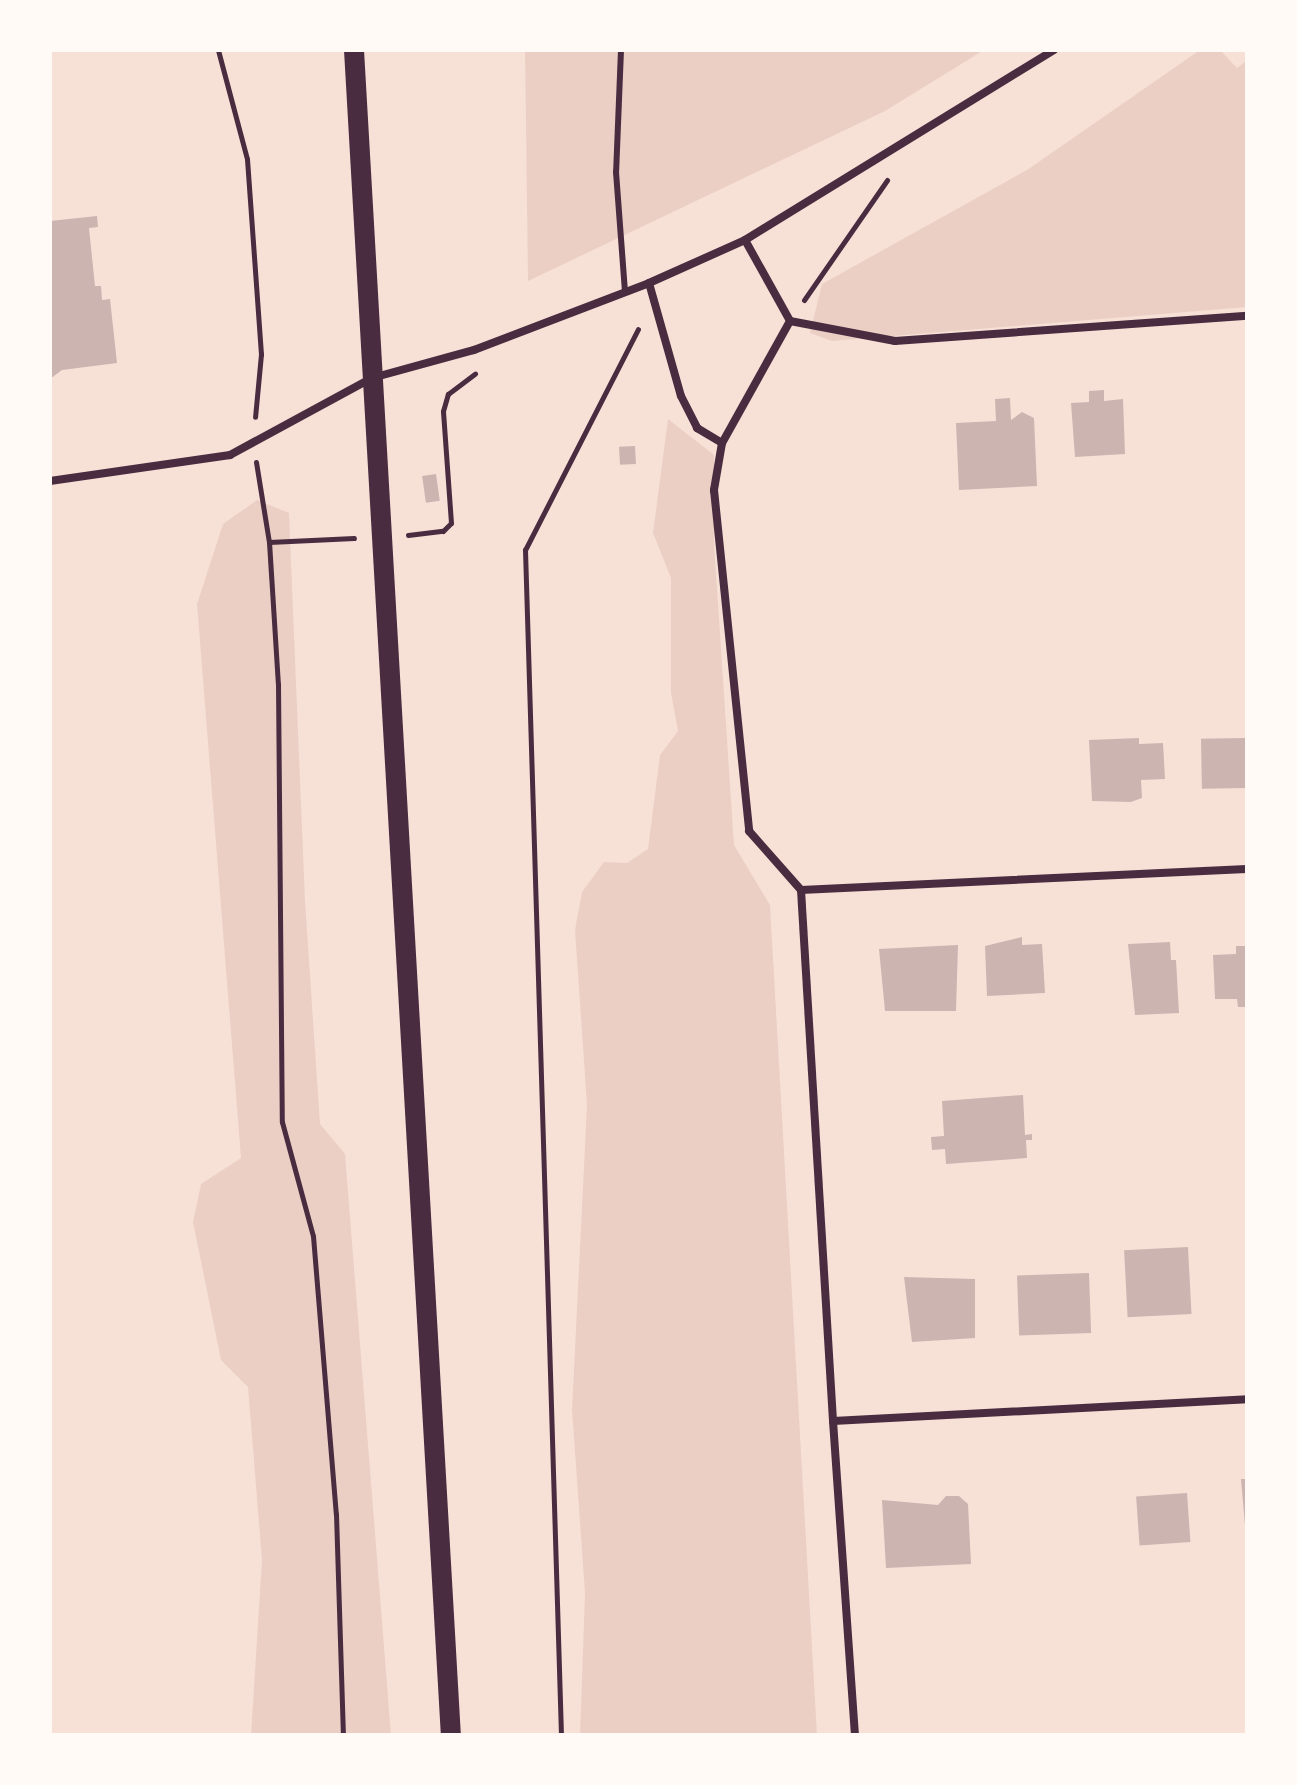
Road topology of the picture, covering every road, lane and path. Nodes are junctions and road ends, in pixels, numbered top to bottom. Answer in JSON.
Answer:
{"nodes":[{"id":1,"x":218,"y":50,"type":"edge"},
{"id":2,"x":354,"y":50,"type":"edge"},
{"id":3,"x":621,"y":50,"type":"edge"},
{"id":4,"x":1054,"y":50,"type":"edge"},
{"id":5,"x":897,"y":167,"type":"dead end"},
{"id":6,"x":745,"y":240,"type":"junction"},
{"id":7,"x":649,"y":283,"type":"junction"},
{"id":8,"x":625,"y":292,"type":"junction"},
{"id":9,"x":653,"y":300,"type":"junction"},
{"id":10,"x":1247,"y":316,"type":"edge"},
{"id":11,"x":790,"y":321,"type":"junction"},
{"id":12,"x":486,"y":368,"type":"dead end"},
{"id":13,"x":372,"y":378,"type":"junction"},
{"id":14,"x":253,"y":442,"type":"junction"},
{"id":15,"x":722,"y":443,"type":"junction"},
{"id":16,"x":50,"y":481,"type":"edge"},
{"id":17,"x":382,"y":537,"type":"junction"},
{"id":18,"x":269,"y":542,"type":"junction"},
{"id":19,"x":1247,"y":869,"type":"edge"},
{"id":20,"x":801,"y":890,"type":"junction"},
{"id":21,"x":1247,"y":1399,"type":"edge"},
{"id":22,"x":833,"y":1421,"type":"junction"},
{"id":23,"x":343,"y":1735,"type":"edge"},
{"id":24,"x":451,"y":1735,"type":"edge"},
{"id":25,"x":561,"y":1735,"type":"edge"},
{"id":26,"x":855,"y":1735,"type":"edge"}],
"edges":[{"from":1,"to":14,"type":"path"},
{"from":2,"to":13,"type":"main road"},
{"from":3,"to":8,"type":"lane"},
{"from":4,"to":6,"type":"street"},
{"from":5,"to":11,"type":"path"},
{"from":6,"to":7,"type":"street"},
{"from":6,"to":11,"type":"street"},
{"from":7,"to":8,"type":"street"},
{"from":7,"to":9,"type":"street"},
{"from":8,"to":13,"type":"street"},
{"from":9,"to":15,"type":"street"},
{"from":9,"to":25,"type":"path"},
{"from":10,"to":11,"type":"street"},
{"from":11,"to":15,"type":"street"},
{"from":12,"to":17,"type":"path"},
{"from":13,"to":14,"type":"street"},
{"from":13,"to":17,"type":"main road"},
{"from":14,"to":16,"type":"street"},
{"from":14,"to":18,"type":"path"},
{"from":15,"to":20,"type":"street"},
{"from":17,"to":18,"type":"path"},
{"from":17,"to":24,"type":"main road"},
{"from":18,"to":23,"type":"path"},
{"from":19,"to":20,"type":"street"},
{"from":20,"to":22,"type":"street"},
{"from":21,"to":22,"type":"street"},
{"from":22,"to":26,"type":"street"}]}
